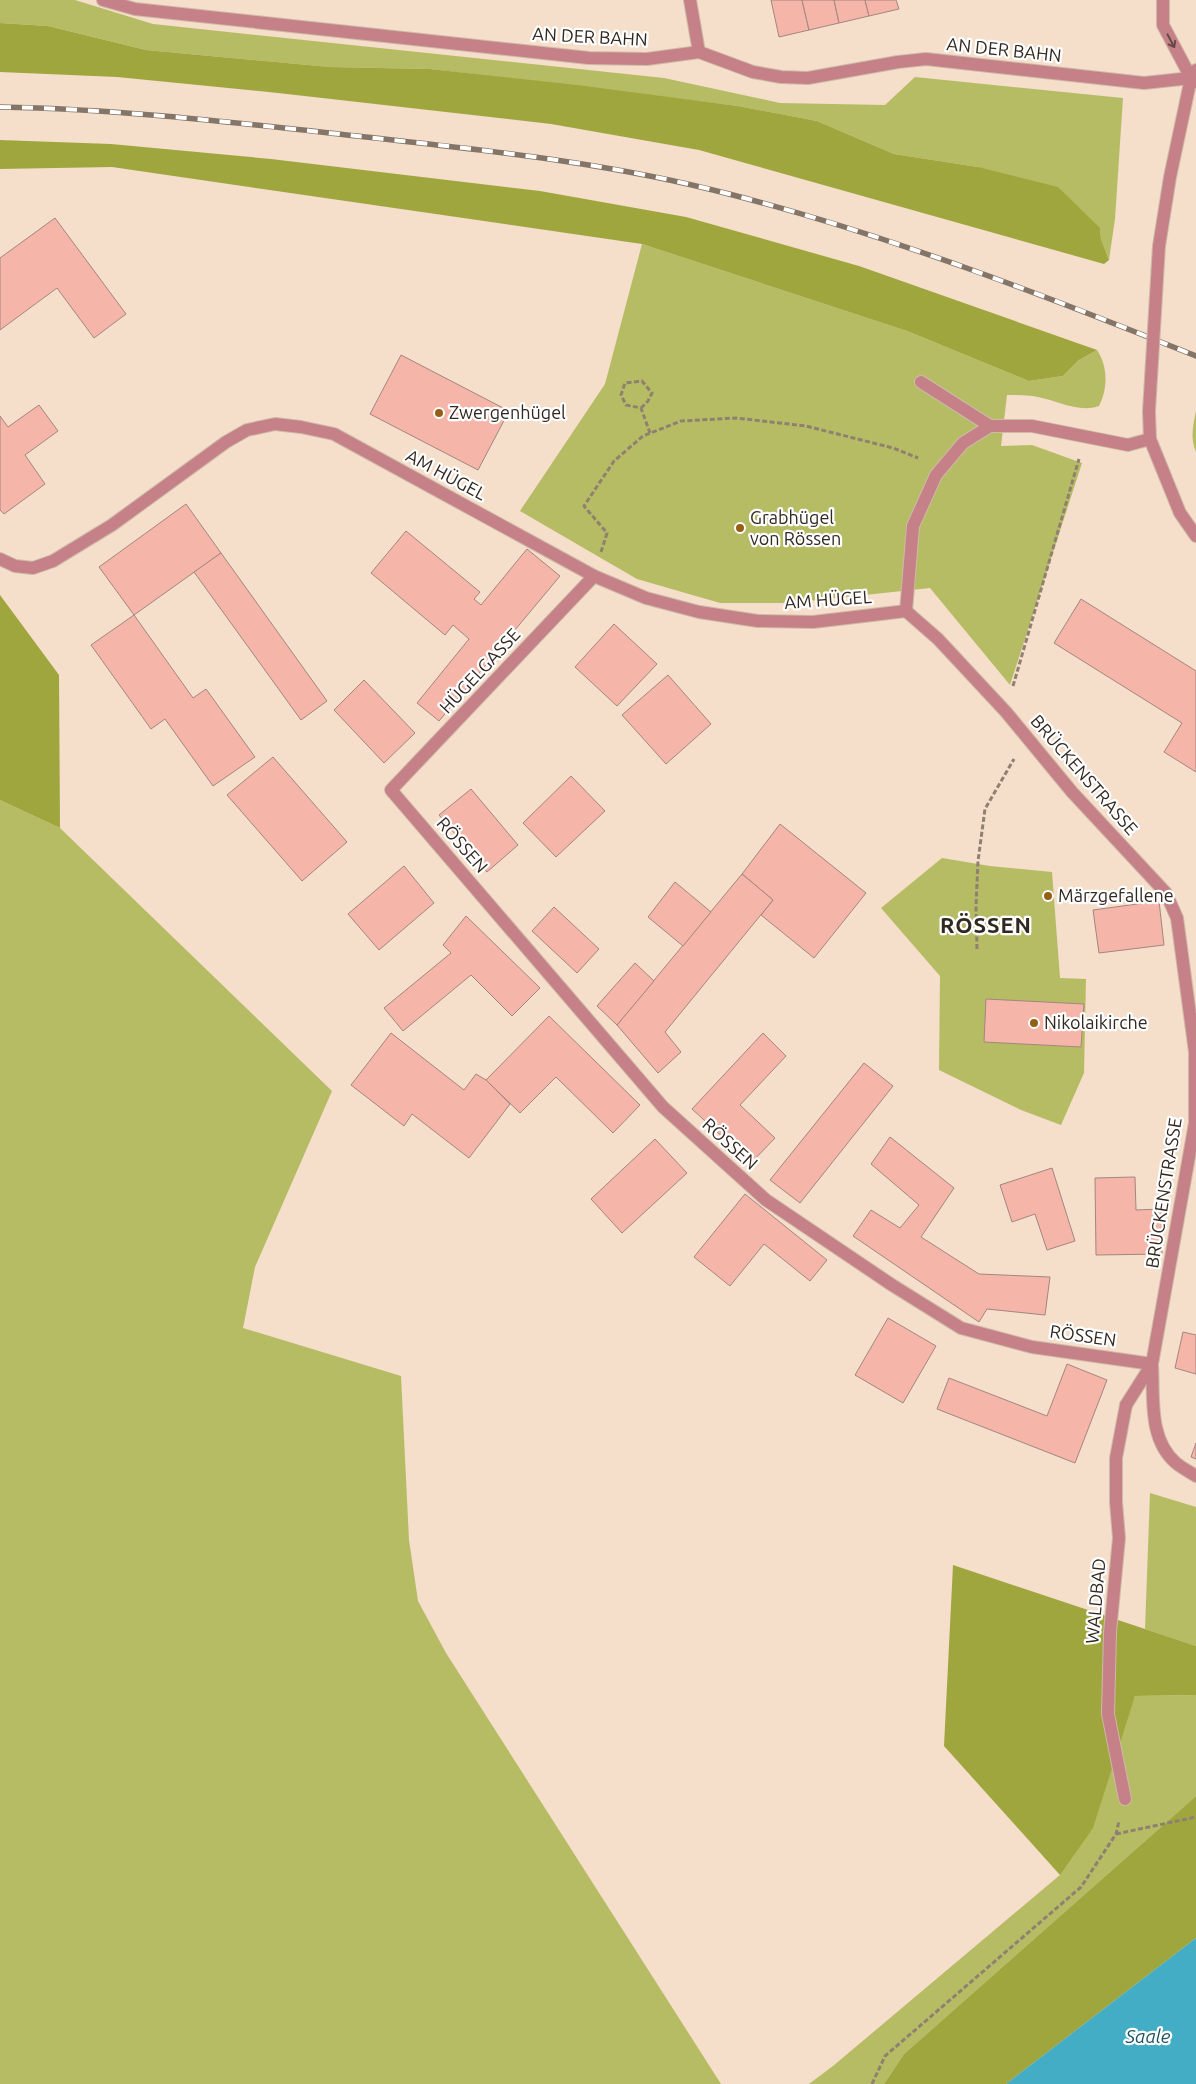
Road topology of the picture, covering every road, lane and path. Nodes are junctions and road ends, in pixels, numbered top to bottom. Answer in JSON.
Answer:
{"nodes":[{"id":1,"x":104,"y":0,"type":"edge"},
{"id":2,"x":690,"y":0,"type":"edge"},
{"id":3,"x":1163,"y":0,"type":"edge"},
{"id":4,"x":699,"y":52,"type":"junction"},
{"id":5,"x":1194,"y":77,"type":"edge"},
{"id":6,"x":921,"y":382,"type":"dead end"},
{"id":7,"x":641,"y":408,"type":"junction"},
{"id":8,"x":990,"y":426,"type":"junction"},
{"id":9,"x":650,"y":433,"type":"junction"},
{"id":10,"x":1085,"y":436,"type":"junction"},
{"id":11,"x":1150,"y":439,"type":"junction"},
{"id":12,"x":942,"y":468,"type":"junction"},
{"id":13,"x":1196,"y":536,"type":"edge"},
{"id":14,"x":0,"y":559,"type":"edge"},
{"id":15,"x":594,"y":576,"type":"junction"},
{"id":16,"x":906,"y":611,"type":"junction"},
{"id":17,"x":1006,"y":712,"type":"junction"},
{"id":18,"x":1026,"y":737,"type":"junction"},
{"id":19,"x":391,"y":790,"type":"joint"},
{"id":20,"x":977,"y":950,"type":"dead end"},
{"id":21,"x":1196,"y":1123,"type":"edge"},
{"id":22,"x":1152,"y":1364,"type":"junction"},
{"id":23,"x":1196,"y":1476,"type":"edge"},
{"id":24,"x":1126,"y":1799,"type":"joint"},
{"id":25,"x":1196,"y":1817,"type":"edge"},
{"id":26,"x":1116,"y":1834,"type":"junction"},
{"id":27,"x":872,"y":2084,"type":"edge"}],
"edges":[{"from":1,"to":4,"type":"street","name":"AN DER BAHN"},
{"from":2,"to":4,"type":"street"},
{"from":3,"to":5,"type":"street","one_way":true},
{"from":4,"to":5,"type":"street","name":"AN DER BAHN"},
{"from":5,"to":11,"type":"street","bridge":true},
{"from":6,"to":8,"type":"street"},
{"from":7,"to":7,"type":"path"},
{"from":7,"to":9,"type":"path"},
{"from":8,"to":10,"type":"street"},
{"from":8,"to":12,"type":"street"},
{"from":9,"to":12,"type":"path"},
{"from":9,"to":15,"type":"path"},
{"from":10,"to":11,"type":"street"},
{"from":10,"to":17,"type":"path"},
{"from":11,"to":13,"type":"street"},
{"from":12,"to":16,"type":"street"},
{"from":14,"to":15,"type":"street","name":"AM HÜGEL"},
{"from":15,"to":16,"type":"street","name":"AM HÜGEL"},
{"from":15,"to":19,"type":"street","name":"HÜGELGASSE"},
{"from":16,"to":17,"type":"street","name":"BRÜCKENSTRASSE"},
{"from":17,"to":18,"type":"street","name":"BRÜCKENSTRASSE"},
{"from":18,"to":20,"type":"path"},
{"from":18,"to":21,"type":"street","name":"BRÜCKENSTRASSE"},
{"from":19,"to":22,"type":"street","name":"RÖSSEN"},
{"from":21,"to":22,"type":"street","name":"BRÜCKENSTRASSE"},
{"from":22,"to":23,"type":"street"},
{"from":22,"to":24,"type":"street","name":"WALDBAD"},
{"from":24,"to":26,"type":"path"},
{"from":25,"to":26,"type":"path"},
{"from":26,"to":27,"type":"path"}]}
